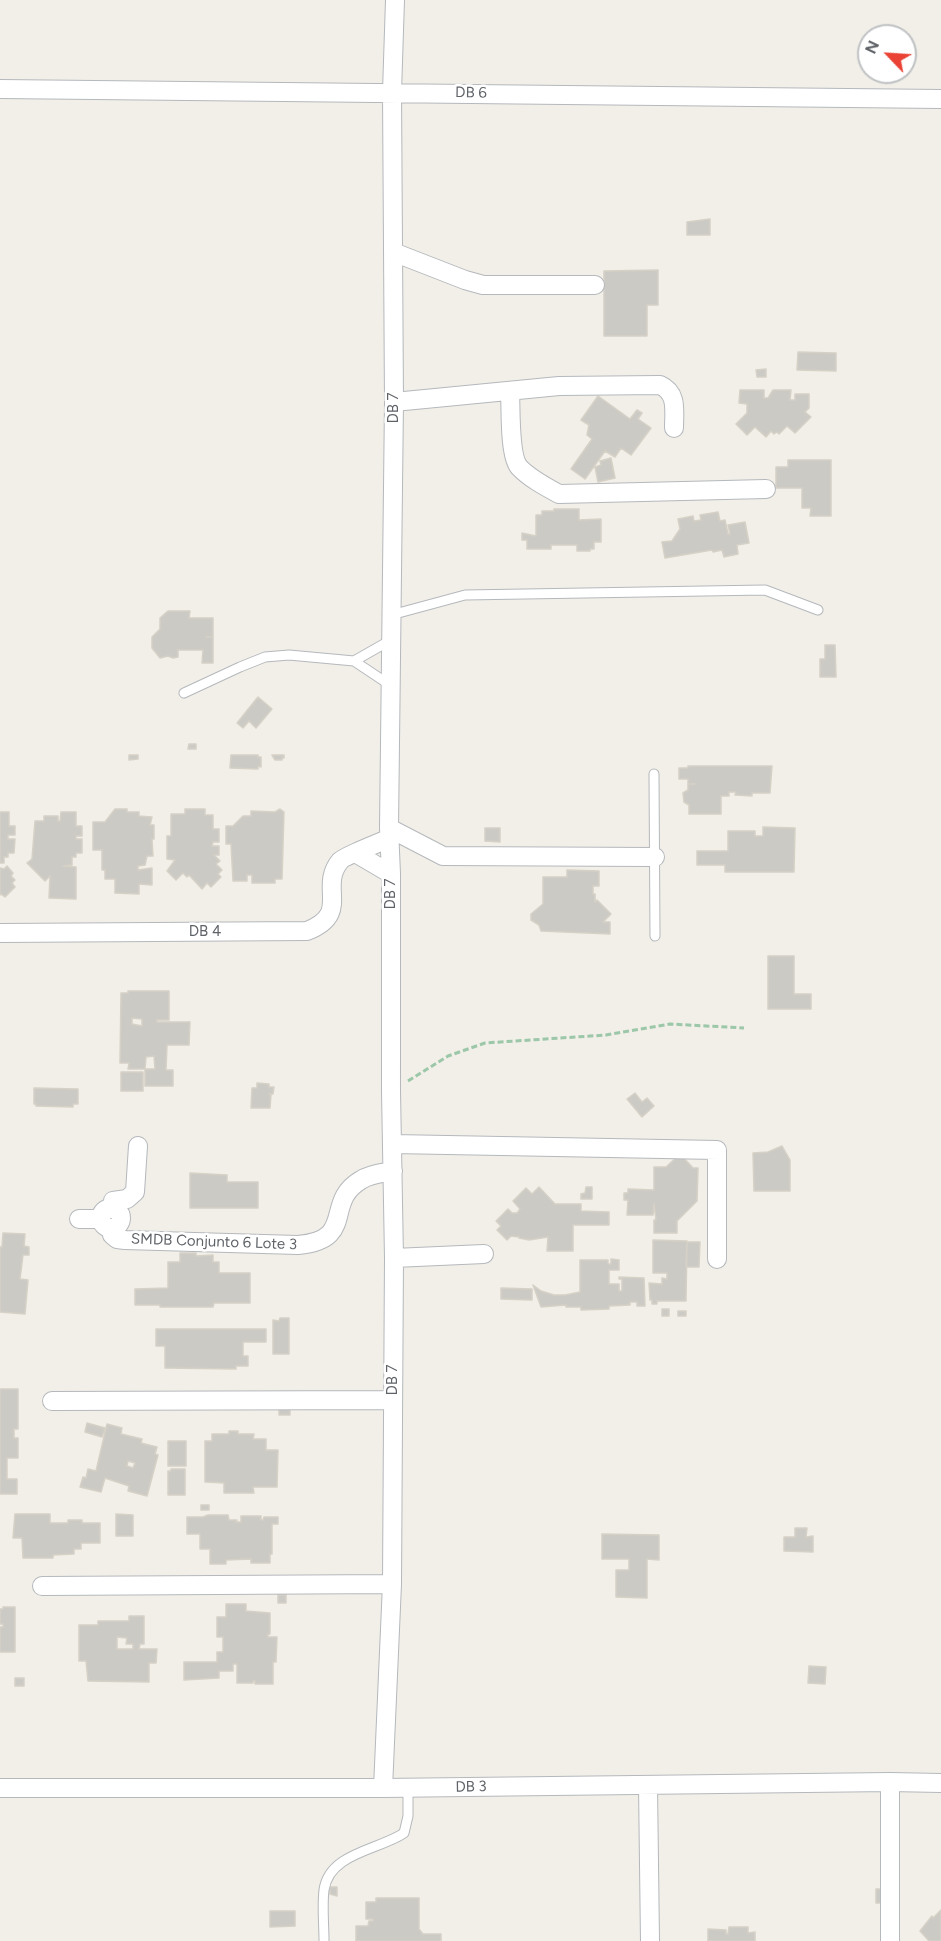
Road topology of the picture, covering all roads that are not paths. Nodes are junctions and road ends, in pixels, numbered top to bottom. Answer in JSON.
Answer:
{"nodes":[{"id":1,"x":395,"y":0,"type":"edge"},
{"id":2,"x":0,"y":89,"type":"edge"},
{"id":3,"x":392,"y":92,"type":"junction"},
{"id":4,"x":941,"y":99,"type":"edge"},
{"id":5,"x":393,"y":252,"type":"junction"},
{"id":6,"x":595,"y":285,"type":"dead end"},
{"id":7,"x":510,"y":391,"type":"junction"},
{"id":8,"x":394,"y":402,"type":"junction"},
{"id":9,"x":674,"y":428,"type":"dead end"},
{"id":10,"x":766,"y":489,"type":"dead end"},
{"id":11,"x":819,"y":610,"type":"dead end"},
{"id":12,"x":391,"y":615,"type":"junction"},
{"id":13,"x":391,"y":640,"type":"junction"},
{"id":14,"x":354,"y":661,"type":"junction"},
{"id":15,"x":390,"y":685,"type":"junction"},
{"id":16,"x":184,"y":693,"type":"dead end"},
{"id":17,"x":654,"y":774,"type":"dead end"},
{"id":18,"x":389,"y":833,"type":"junction"},
{"id":19,"x":357,"y":854,"type":"junction"},
{"id":20,"x":655,"y":857,"type":"junction"},
{"id":21,"x":391,"y":874,"type":"junction"},
{"id":22,"x":0,"y":933,"type":"edge"},
{"id":23,"x":655,"y":936,"type":"dead end"},
{"id":24,"x":393,"y":1144,"type":"junction"},
{"id":25,"x":138,"y":1146,"type":"dead end"},
{"id":26,"x":393,"y":1172,"type":"junction"},
{"id":27,"x":108,"y":1218,"type":"junction"},
{"id":28,"x":79,"y":1219,"type":"dead end"},
{"id":29,"x":484,"y":1254,"type":"dead end"},
{"id":30,"x":394,"y":1258,"type":"junction"},
{"id":31,"x":717,"y":1259,"type":"dead end"},
{"id":32,"x":393,"y":1400,"type":"junction"},
{"id":33,"x":52,"y":1401,"type":"dead end"},
{"id":34,"x":392,"y":1584,"type":"junction"},
{"id":35,"x":42,"y":1586,"type":"dead end"},
{"id":36,"x":890,"y":1782,"type":"junction"},
{"id":37,"x":941,"y":1783,"type":"edge"},
{"id":38,"x":648,"y":1785,"type":"junction"},
{"id":39,"x":0,"y":1788,"type":"edge"},
{"id":40,"x":382,"y":1788,"type":"junction"},
{"id":41,"x":408,"y":1788,"type":"junction"},
{"id":42,"x":324,"y":1941,"type":"edge"},
{"id":43,"x":650,"y":1941,"type":"edge"},
{"id":44,"x":890,"y":1941,"type":"edge"}],
"edges":[{"from":1,"to":3,"type":"street","name":"DB 7"},
{"from":2,"to":3,"type":"street","name":"DB 6"},
{"from":3,"to":4,"type":"street","name":"DB 6"},
{"from":3,"to":5,"type":"street","name":"DB 7"},
{"from":5,"to":6,"type":"street"},
{"from":5,"to":8,"type":"street","name":"DB 7"},
{"from":7,"to":8,"type":"street"},
{"from":7,"to":9,"type":"street"},
{"from":7,"to":10,"type":"street"},
{"from":8,"to":12,"type":"street","name":"DB 7"},
{"from":11,"to":12,"type":"lane"},
{"from":12,"to":13,"type":"street","name":"DB 7"},
{"from":13,"to":14,"type":"lane"},
{"from":13,"to":15,"type":"street","name":"DB 7"},
{"from":14,"to":15,"type":"lane"},
{"from":14,"to":16,"type":"lane"},
{"from":15,"to":18,"type":"street","name":"DB 7"},
{"from":17,"to":20,"type":"lane"},
{"from":18,"to":19,"type":"street","name":"DB 4"},
{"from":18,"to":20,"type":"street"},
{"from":18,"to":21,"type":"street","name":"DB 7"},
{"from":19,"to":21,"type":"street"},
{"from":19,"to":22,"type":"street","name":"DB 4"},
{"from":20,"to":23,"type":"lane"},
{"from":21,"to":24,"type":"street","name":"DB 7"},
{"from":24,"to":26,"type":"street","name":"DB 7"},
{"from":24,"to":31,"type":"street"},
{"from":25,"to":27,"type":"street"},
{"from":26,"to":27,"type":"street","name":"SMDB Conjunto 6 Lote 3"},
{"from":26,"to":30,"type":"street","name":"DB 7"},
{"from":27,"to":28,"type":"street","name":"SMDB Conjunto 6 Lote 3"},
{"from":29,"to":30,"type":"street"},
{"from":30,"to":32,"type":"street","name":"DB 7"},
{"from":32,"to":33,"type":"street"},
{"from":32,"to":34,"type":"street","name":"DB 7"},
{"from":34,"to":35,"type":"street"},
{"from":34,"to":40,"type":"street","name":"DB 7"},
{"from":36,"to":37,"type":"street","name":"DB 3"},
{"from":36,"to":38,"type":"street","name":"DB 3"},
{"from":36,"to":44,"type":"street"},
{"from":38,"to":41,"type":"street","name":"DB 3"},
{"from":38,"to":43,"type":"street"},
{"from":39,"to":40,"type":"street","name":"DB 3"},
{"from":40,"to":41,"type":"street","name":"DB 3"},
{"from":41,"to":42,"type":"lane"}]}
